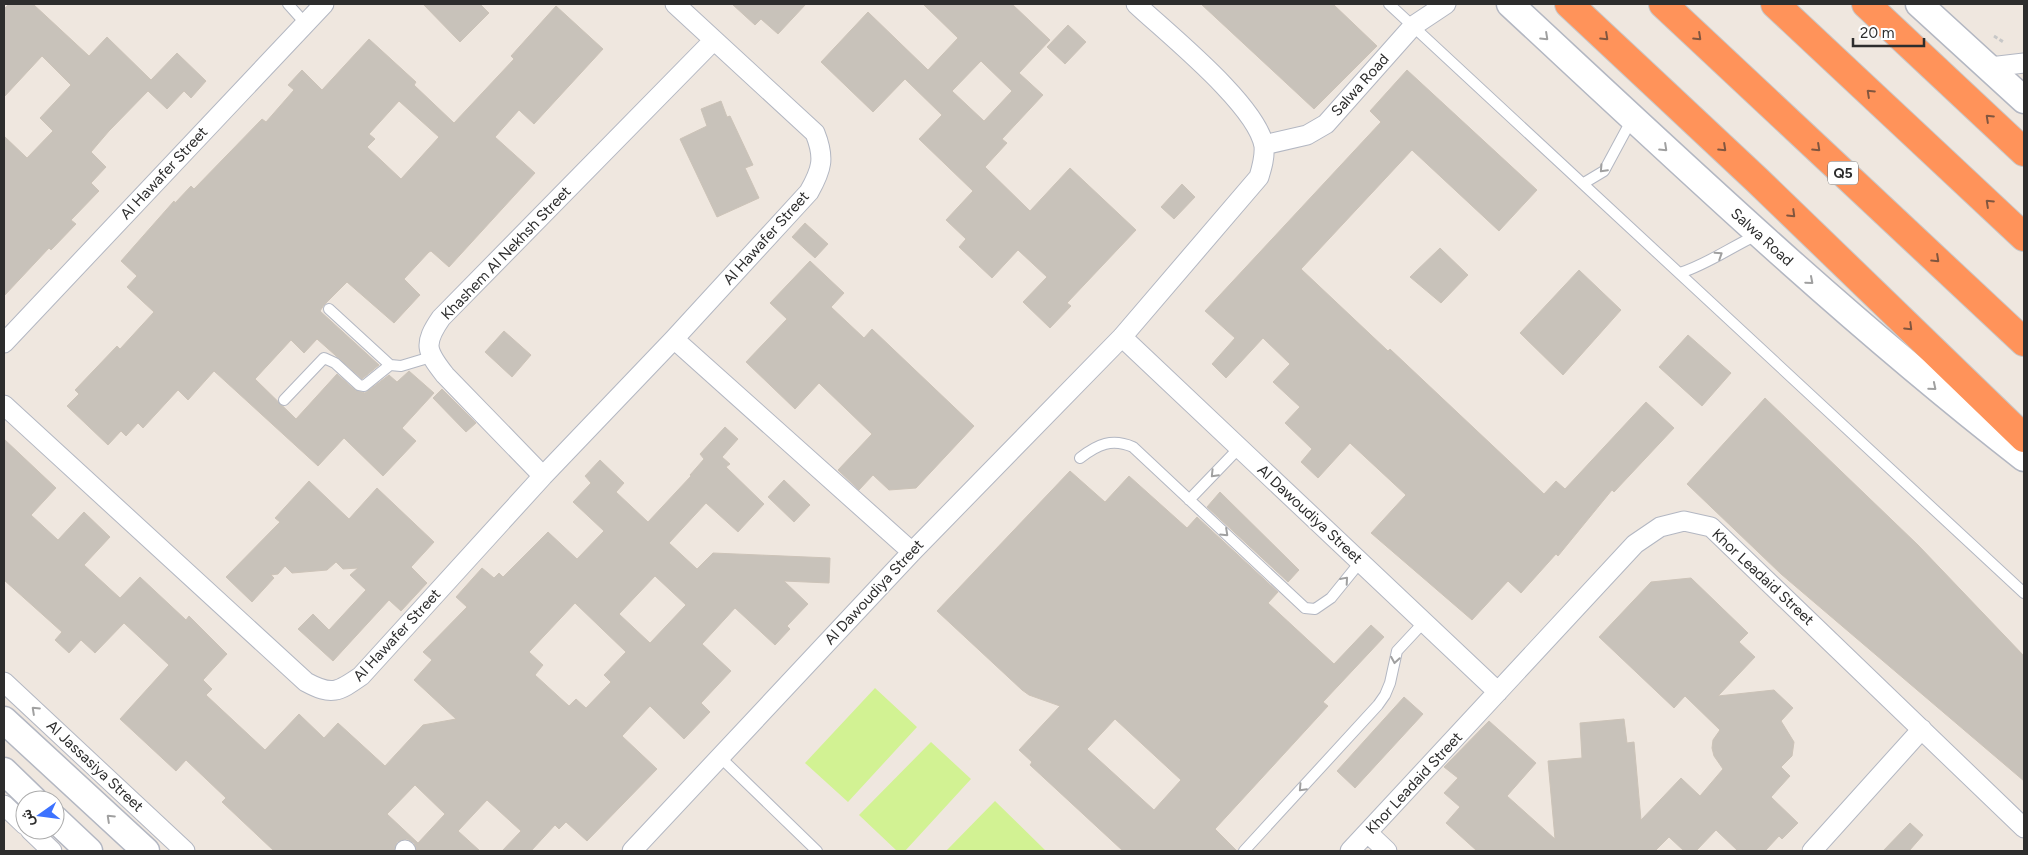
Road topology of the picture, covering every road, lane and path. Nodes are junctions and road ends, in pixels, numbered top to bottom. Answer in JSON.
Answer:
{"nodes":[{"id":1,"x":288,"y":4,"type":"edge"},
{"id":2,"x":324,"y":4,"type":"edge"},
{"id":3,"x":675,"y":4,"type":"edge"},
{"id":4,"x":1136,"y":4,"type":"edge"},
{"id":5,"x":1389,"y":4,"type":"edge"},
{"id":6,"x":1446,"y":4,"type":"edge"},
{"id":7,"x":1510,"y":4,"type":"edge"},
{"id":8,"x":1569,"y":4,"type":"edge"},
{"id":9,"x":1663,"y":4,"type":"edge"},
{"id":10,"x":1775,"y":4,"type":"edge"},
{"id":11,"x":1866,"y":4,"type":"edge"},
{"id":12,"x":1919,"y":4,"type":"edge"},
{"id":13,"x":305,"y":23,"type":"junction"},
{"id":14,"x":1413,"y":26,"type":"junction"},
{"id":15,"x":1988,"y":32,"type":"dead end"},
{"id":16,"x":714,"y":40,"type":"junction"},
{"id":17,"x":2013,"y":48,"type":"dead end"},
{"id":18,"x":2024,"y":63,"type":"edge"},
{"id":19,"x":1990,"y":67,"type":"junction"},
{"id":20,"x":2024,"y":100,"type":"edge"},
{"id":21,"x":1633,"y":118,"type":"junction"},
{"id":22,"x":1264,"y":146,"type":"junction"},
{"id":23,"x":2024,"y":152,"type":"edge"},
{"id":24,"x":1584,"y":183,"type":"junction"},
{"id":25,"x":1757,"y":235,"type":"junction"},
{"id":26,"x":2024,"y":237,"type":"edge"},
{"id":27,"x":1680,"y":273,"type":"junction"},
{"id":28,"x":329,"y":309,"type":"dead end"},
{"id":29,"x":1122,"y":337,"type":"junction"},
{"id":30,"x":674,"y":338,"type":"junction"},
{"id":31,"x":2024,"y":342,"type":"edge"},
{"id":32,"x":4,"y":343,"type":"edge"},
{"id":33,"x":431,"y":357,"type":"junction"},
{"id":34,"x":390,"y":365,"type":"junction"},
{"id":35,"x":284,"y":400,"type":"dead end"},
{"id":36,"x":4,"y":405,"type":"edge"},
{"id":37,"x":2024,"y":438,"type":"edge"},
{"id":38,"x":1239,"y":448,"type":"junction"},
{"id":39,"x":1080,"y":458,"type":"dead end"},
{"id":40,"x":2024,"y":458,"type":"edge"},
{"id":41,"x":543,"y":476,"type":"junction"},
{"id":42,"x":1190,"y":500,"type":"junction"},
{"id":43,"x":912,"y":552,"type":"junction"},
{"id":44,"x":1360,"y":561,"type":"junction"},
{"id":45,"x":2024,"y":593,"type":"edge"},
{"id":46,"x":1424,"y":622,"type":"junction"},
{"id":47,"x":4,"y":682,"type":"edge"},
{"id":48,"x":1498,"y":692,"type":"junction"},
{"id":49,"x":4,"y":720,"type":"edge"},
{"id":50,"x":1922,"y":729,"type":"junction"},
{"id":51,"x":720,"y":757,"type":"junction"},
{"id":52,"x":4,"y":772,"type":"edge"},
{"id":53,"x":23,"y":790,"type":"edge"},
{"id":54,"x":4,"y":805,"type":"edge"},
{"id":55,"x":15,"y":815,"type":"edge"},
{"id":56,"x":65,"y":828,"type":"edge"},
{"id":57,"x":2024,"y":828,"type":"edge"},
{"id":58,"x":1368,"y":833,"type":"junction"},
{"id":59,"x":40,"y":840,"type":"edge"},
{"id":60,"x":52,"y":851,"type":"edge"},
{"id":61,"x":89,"y":851,"type":"edge"},
{"id":62,"x":146,"y":851,"type":"edge"},
{"id":63,"x":185,"y":851,"type":"edge"},
{"id":64,"x":632,"y":851,"type":"edge"},
{"id":65,"x":816,"y":851,"type":"edge"},
{"id":66,"x":1244,"y":851,"type":"edge"},
{"id":67,"x":1350,"y":851,"type":"edge"},
{"id":68,"x":1387,"y":851,"type":"edge"},
{"id":69,"x":1812,"y":851,"type":"edge"}],
"edges":[{"from":1,"to":13,"type":"lane"},
{"from":2,"to":13,"type":"street","name":"Al Hawafer Street"},
{"from":3,"to":16,"type":"street","name":"Al Hawafer Street"},
{"from":4,"to":22,"type":"street","name":"Al Dawoudiya Street"},
{"from":5,"to":14,"type":"lane"},
{"from":6,"to":14,"type":"street","name":"Salwa Road"},
{"from":7,"to":21,"type":"main road","name":"Salwa Road","one_way":true},
{"from":8,"to":37,"type":"highway","one_way":true},
{"from":9,"to":31,"type":"highway","number":"Q5","one_way":true},
{"from":26,"to":10,"type":"highway","one_way":true},
{"from":23,"to":11,"type":"highway","one_way":true},
{"from":12,"to":19,"type":"main road"},
{"from":13,"to":32,"type":"street","name":"Al Hawafer Street"},
{"from":14,"to":22,"type":"street","name":"Salwa Road"},
{"from":14,"to":24,"type":"lane"},
{"from":15,"to":17,"type":"path"},
{"from":16,"to":30,"type":"street","name":"Al Hawafer Street"},
{"from":16,"to":33,"type":"street","name":"Khashem Al Nekhsh Street"},
{"from":18,"to":19,"type":"street"},
{"from":19,"to":20,"type":"main road"},
{"from":21,"to":24,"type":"lane","one_way":true},
{"from":21,"to":25,"type":"main road","name":"Salwa Road","one_way":true},
{"from":22,"to":29,"type":"street","name":"Al Dawoudiya Street"},
{"from":24,"to":27,"type":"lane"},
{"from":27,"to":25,"type":"lane","one_way":true},
{"from":25,"to":40,"type":"main road","name":"Salwa Road","one_way":true},
{"from":27,"to":45,"type":"lane"},
{"from":28,"to":34,"type":"lane"},
{"from":29,"to":38,"type":"street","name":"Al Dawoudiya Street"},
{"from":29,"to":43,"type":"street","name":"Al Dawoudiya Street"},
{"from":30,"to":41,"type":"street","name":"Al Hawafer Street"},
{"from":30,"to":43,"type":"street"},
{"from":33,"to":34,"type":"lane"},
{"from":33,"to":41,"type":"street"},
{"from":34,"to":35,"type":"lane"},
{"from":36,"to":41,"type":"street","name":"Al Hawafer Street"},
{"from":38,"to":42,"type":"lane","one_way":true},
{"from":38,"to":44,"type":"street","name":"Al Dawoudiya Street"},
{"from":39,"to":42,"type":"lane"},
{"from":42,"to":44,"type":"lane","one_way":true},
{"from":43,"to":51,"type":"street","name":"Al Dawoudiya Street"},
{"from":44,"to":46,"type":"street","name":"Al Dawoudiya Street"},
{"from":46,"to":48,"type":"street","name":"Al Dawoudiya Street"},
{"from":46,"to":66,"type":"lane","one_way":true},
{"from":63,"to":47,"type":"street","name":"Al Jassasiya Street","one_way":true},
{"from":48,"to":50,"type":"street","name":"Khor Leadaid Street"},
{"from":48,"to":58,"type":"street","name":"Khor Leadaid Street"},
{"from":62,"to":49,"type":"main road","name":"Al Jassasiya Street","one_way":true},
{"from":50,"to":57,"type":"street","name":"Khor Leadaid Street"},
{"from":50,"to":69,"type":"street"},
{"from":51,"to":64,"type":"street","name":"Al Dawoudiya Street"},
{"from":51,"to":65,"type":"lane"},
{"from":52,"to":53,"type":"main road"},
{"from":54,"to":55,"type":"street"},
{"from":56,"to":61,"type":"main road"},
{"from":58,"to":67,"type":"street","name":"Khor Leadaid Street"},
{"from":58,"to":68,"type":"street"},
{"from":59,"to":60,"type":"street"}]}
